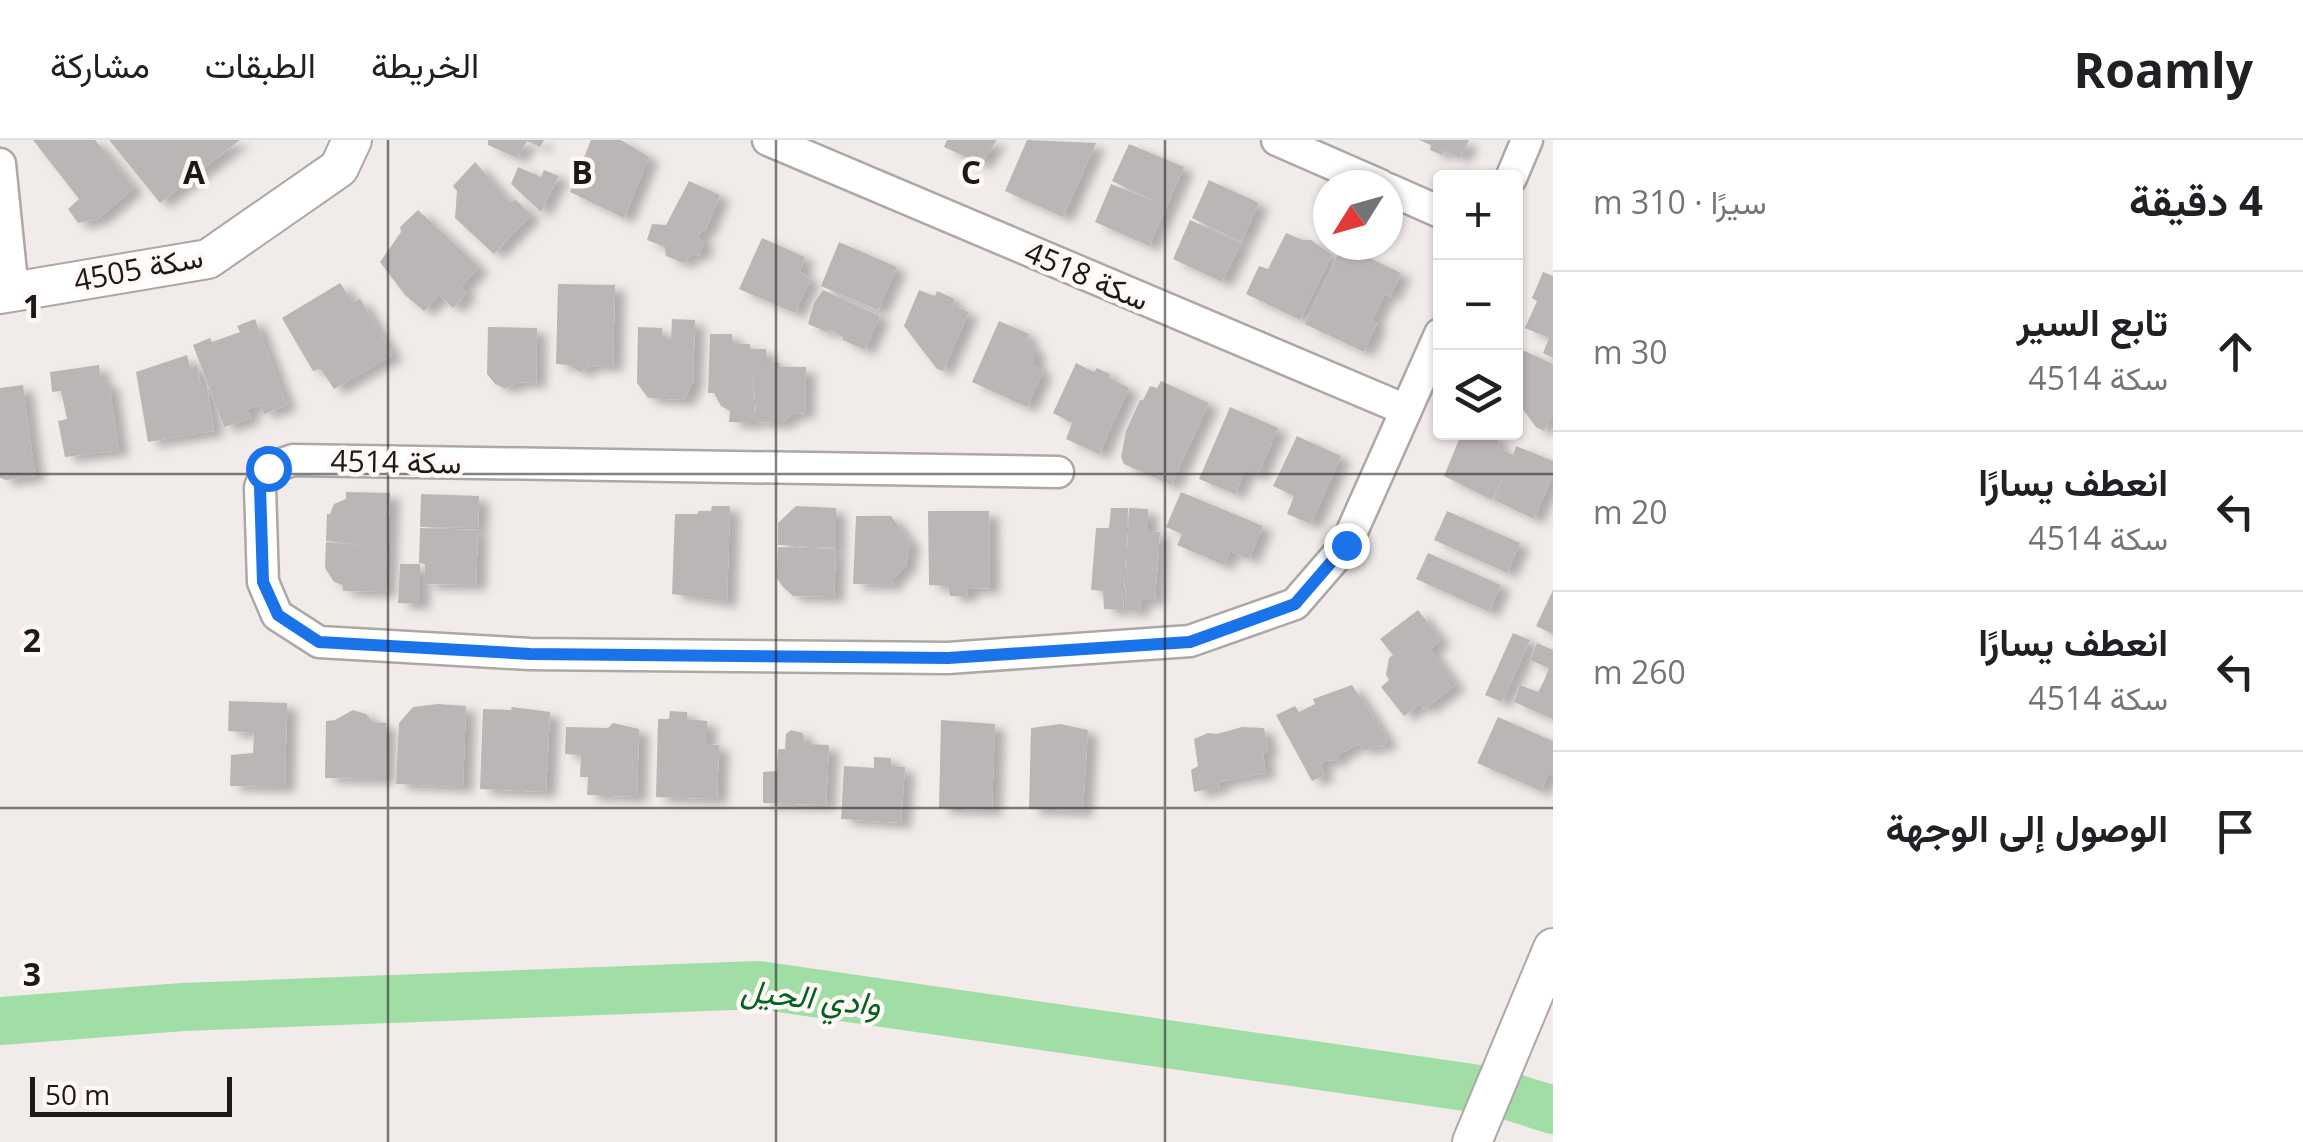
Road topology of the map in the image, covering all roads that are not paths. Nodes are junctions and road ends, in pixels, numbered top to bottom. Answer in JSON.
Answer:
{"nodes":[{"id":1,"x":352,"y":140,"type":"edge"},
{"id":2,"x":768,"y":140,"type":"edge"},
{"id":3,"x":1277,"y":140,"type":"edge"},
{"id":4,"x":1527,"y":140,"type":"edge"},
{"id":5,"x":0,"y":164,"type":"edge"},
{"id":6,"x":1346,"y":170,"type":"edge"},
{"id":7,"x":1514,"y":170,"type":"edge"},
{"id":8,"x":1403,"y":196,"type":"edge"},
{"id":9,"x":1433,"y":209,"type":"edge"},
{"id":10,"x":6,"y":293,"type":"edge"},
{"id":11,"x":1433,"y":350,"type":"edge"},
{"id":12,"x":1406,"y":410,"type":"junction"},
{"id":13,"x":1058,"y":472,"type":"dead end"},
{"id":14,"x":1553,"y":948,"type":"edge"},
{"id":15,"x":1472,"y":1142,"type":"edge"}],
"edges":[{"from":1,"to":10,"type":"street","name":"سكة 4505"},
{"from":2,"to":12,"type":"street","name":"سكة 4518"},
{"from":3,"to":6,"type":"street"},
{"from":4,"to":7,"type":"street"},
{"from":5,"to":10,"type":"street"},
{"from":8,"to":9,"type":"street"},
{"from":11,"to":12,"type":"street","name":"سكة 4514"},
{"from":12,"to":13,"type":"street","name":"سكة 4514"},
{"from":14,"to":15,"type":"street"}]}
